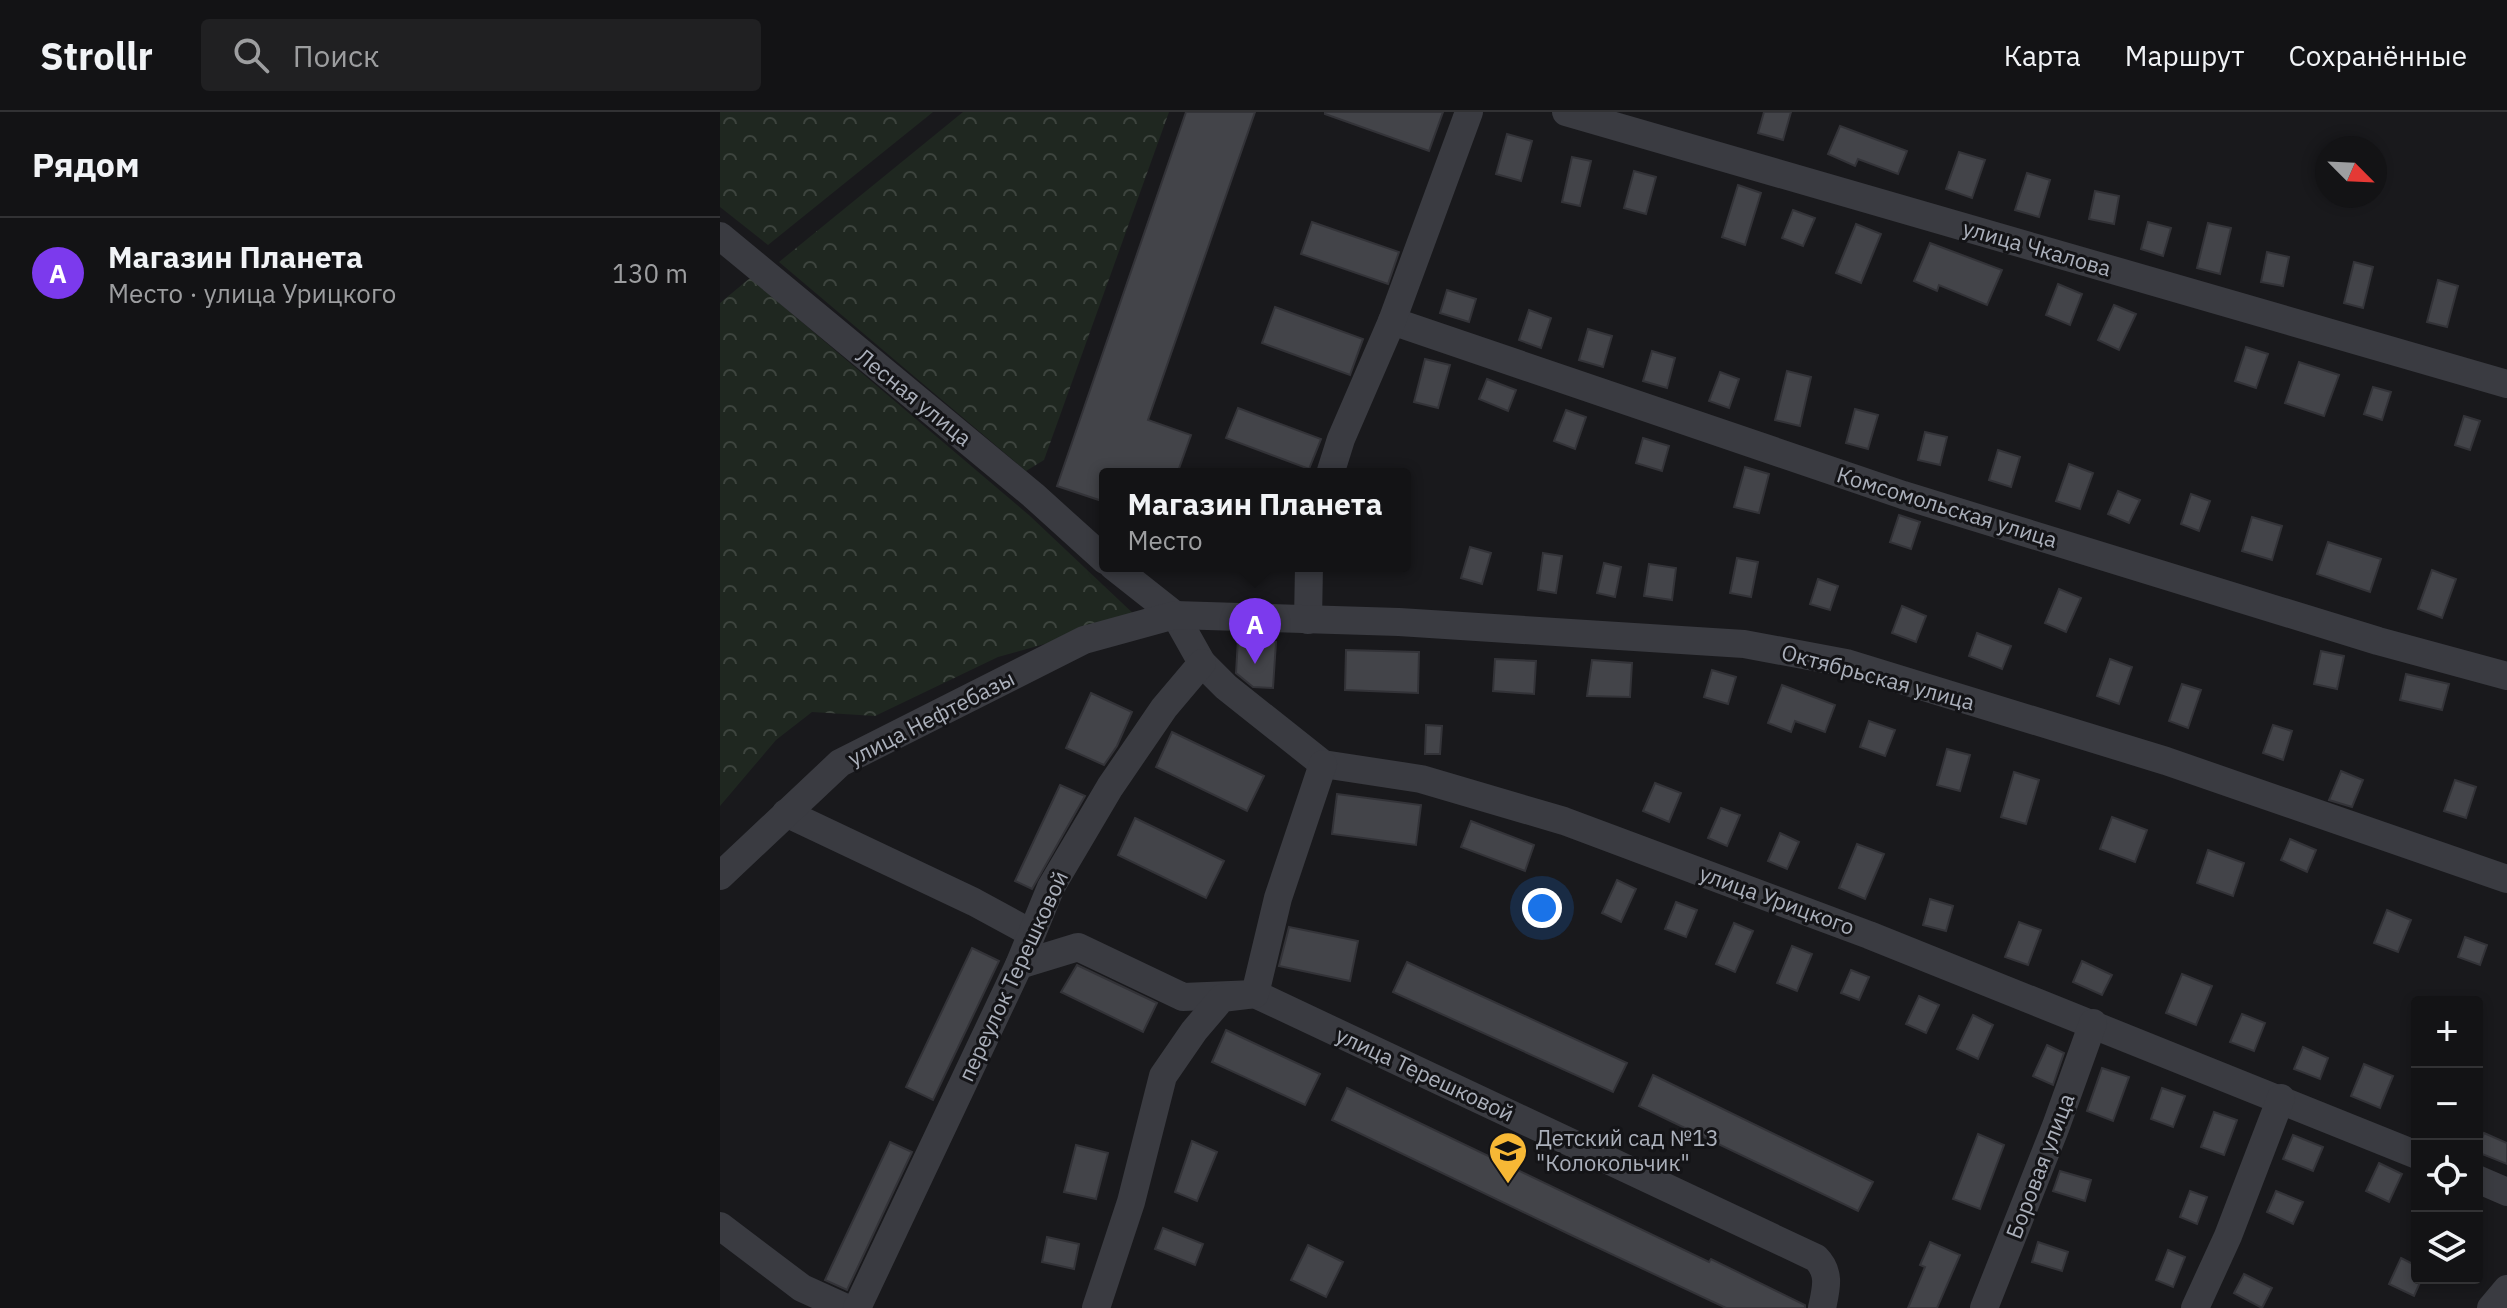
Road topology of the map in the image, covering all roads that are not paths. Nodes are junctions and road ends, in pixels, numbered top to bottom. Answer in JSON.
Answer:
{"nodes":[{"id":1,"x":1469,"y":112,"type":"edge"},
{"id":2,"x":1566,"y":112,"type":"edge"},
{"id":3,"x":720,"y":236,"type":"edge"},
{"id":4,"x":1392,"y":321,"type":"junction"},
{"id":5,"x":2507,"y":384,"type":"edge"},
{"id":6,"x":1332,"y":468,"type":"edge"},
{"id":7,"x":1099,"y":555,"type":"edge"},
{"id":8,"x":1121,"y":572,"type":"edge"},
{"id":9,"x":1309,"y":572,"type":"edge"},
{"id":10,"x":1175,"y":615,"type":"junction"},
{"id":11,"x":1308,"y":620,"type":"junction"},
{"id":12,"x":1202,"y":663,"type":"junction"},
{"id":13,"x":2507,"y":676,"type":"edge"},
{"id":14,"x":1323,"y":764,"type":"junction"},
{"id":15,"x":786,"y":813,"type":"junction"},
{"id":16,"x":720,"y":876,"type":"edge"},
{"id":17,"x":2507,"y":879,"type":"edge"},
{"id":18,"x":1031,"y":933,"type":"junction"},
{"id":19,"x":1019,"y":965,"type":"junction"},
{"id":20,"x":1255,"y":994,"type":"junction"},
{"id":21,"x":2093,"y":1023,"type":"junction"},
{"id":22,"x":2281,"y":1098,"type":"junction"},
{"id":23,"x":2411,"y":1152,"type":"edge"},
{"id":24,"x":2483,"y":1182,"type":"edge"},
{"id":25,"x":2507,"y":1192,"type":"edge"},
{"id":26,"x":720,"y":1226,"type":"edge"},
{"id":27,"x":2507,"y":1289,"type":"edge"},
{"id":28,"x":846,"y":1308,"type":"edge"},
{"id":29,"x":857,"y":1308,"type":"edge"},
{"id":30,"x":1096,"y":1308,"type":"edge"},
{"id":31,"x":1822,"y":1308,"type":"edge"},
{"id":32,"x":1984,"y":1308,"type":"edge"},
{"id":33,"x":2195,"y":1308,"type":"edge"},
{"id":34,"x":2491,"y":1308,"type":"edge"}],
"edges":[{"from":1,"to":4,"type":"street"},
{"from":2,"to":5,"type":"street","name":"улица Чкалова"},
{"from":3,"to":7,"type":"street","name":"Лесная улица"},
{"from":4,"to":6,"type":"street"},
{"from":4,"to":13,"type":"street","name":"Комсомольская улица"},
{"from":8,"to":10,"type":"street"},
{"from":9,"to":11,"type":"street"},
{"from":10,"to":11,"type":"street","name":"Октябрьская улица"},
{"from":10,"to":12,"type":"street","name":"улица Урицкого"},
{"from":10,"to":15,"type":"street","name":"улица Нефтебазы"},
{"from":11,"to":17,"type":"street","name":"Октябрьская улица"},
{"from":12,"to":14,"type":"street","name":"улица Урицкого"},
{"from":12,"to":18,"type":"street","name":"переулок Терешковой"},
{"from":14,"to":20,"type":"street"},
{"from":14,"to":21,"type":"street","name":"улица Урицкого"},
{"from":15,"to":16,"type":"street","name":"улица Нефтебазы"},
{"from":15,"to":18,"type":"street"},
{"from":18,"to":19,"type":"street","name":"переулок Терешковой"},
{"from":19,"to":20,"type":"street","name":"улица Терешковой"},
{"from":19,"to":29,"type":"street","name":"переулок Терешковой"},
{"from":20,"to":30,"type":"street"},
{"from":20,"to":31,"type":"street","name":"улица Терешковой"},
{"from":21,"to":22,"type":"street","name":"улица Урицкого"},
{"from":21,"to":32,"type":"street","name":"Боровая улица"},
{"from":22,"to":23,"type":"street","name":"улица Урицкого"},
{"from":22,"to":33,"type":"street"},
{"from":24,"to":25,"type":"street"},
{"from":26,"to":28,"type":"street"},
{"from":27,"to":34,"type":"street"}]}
